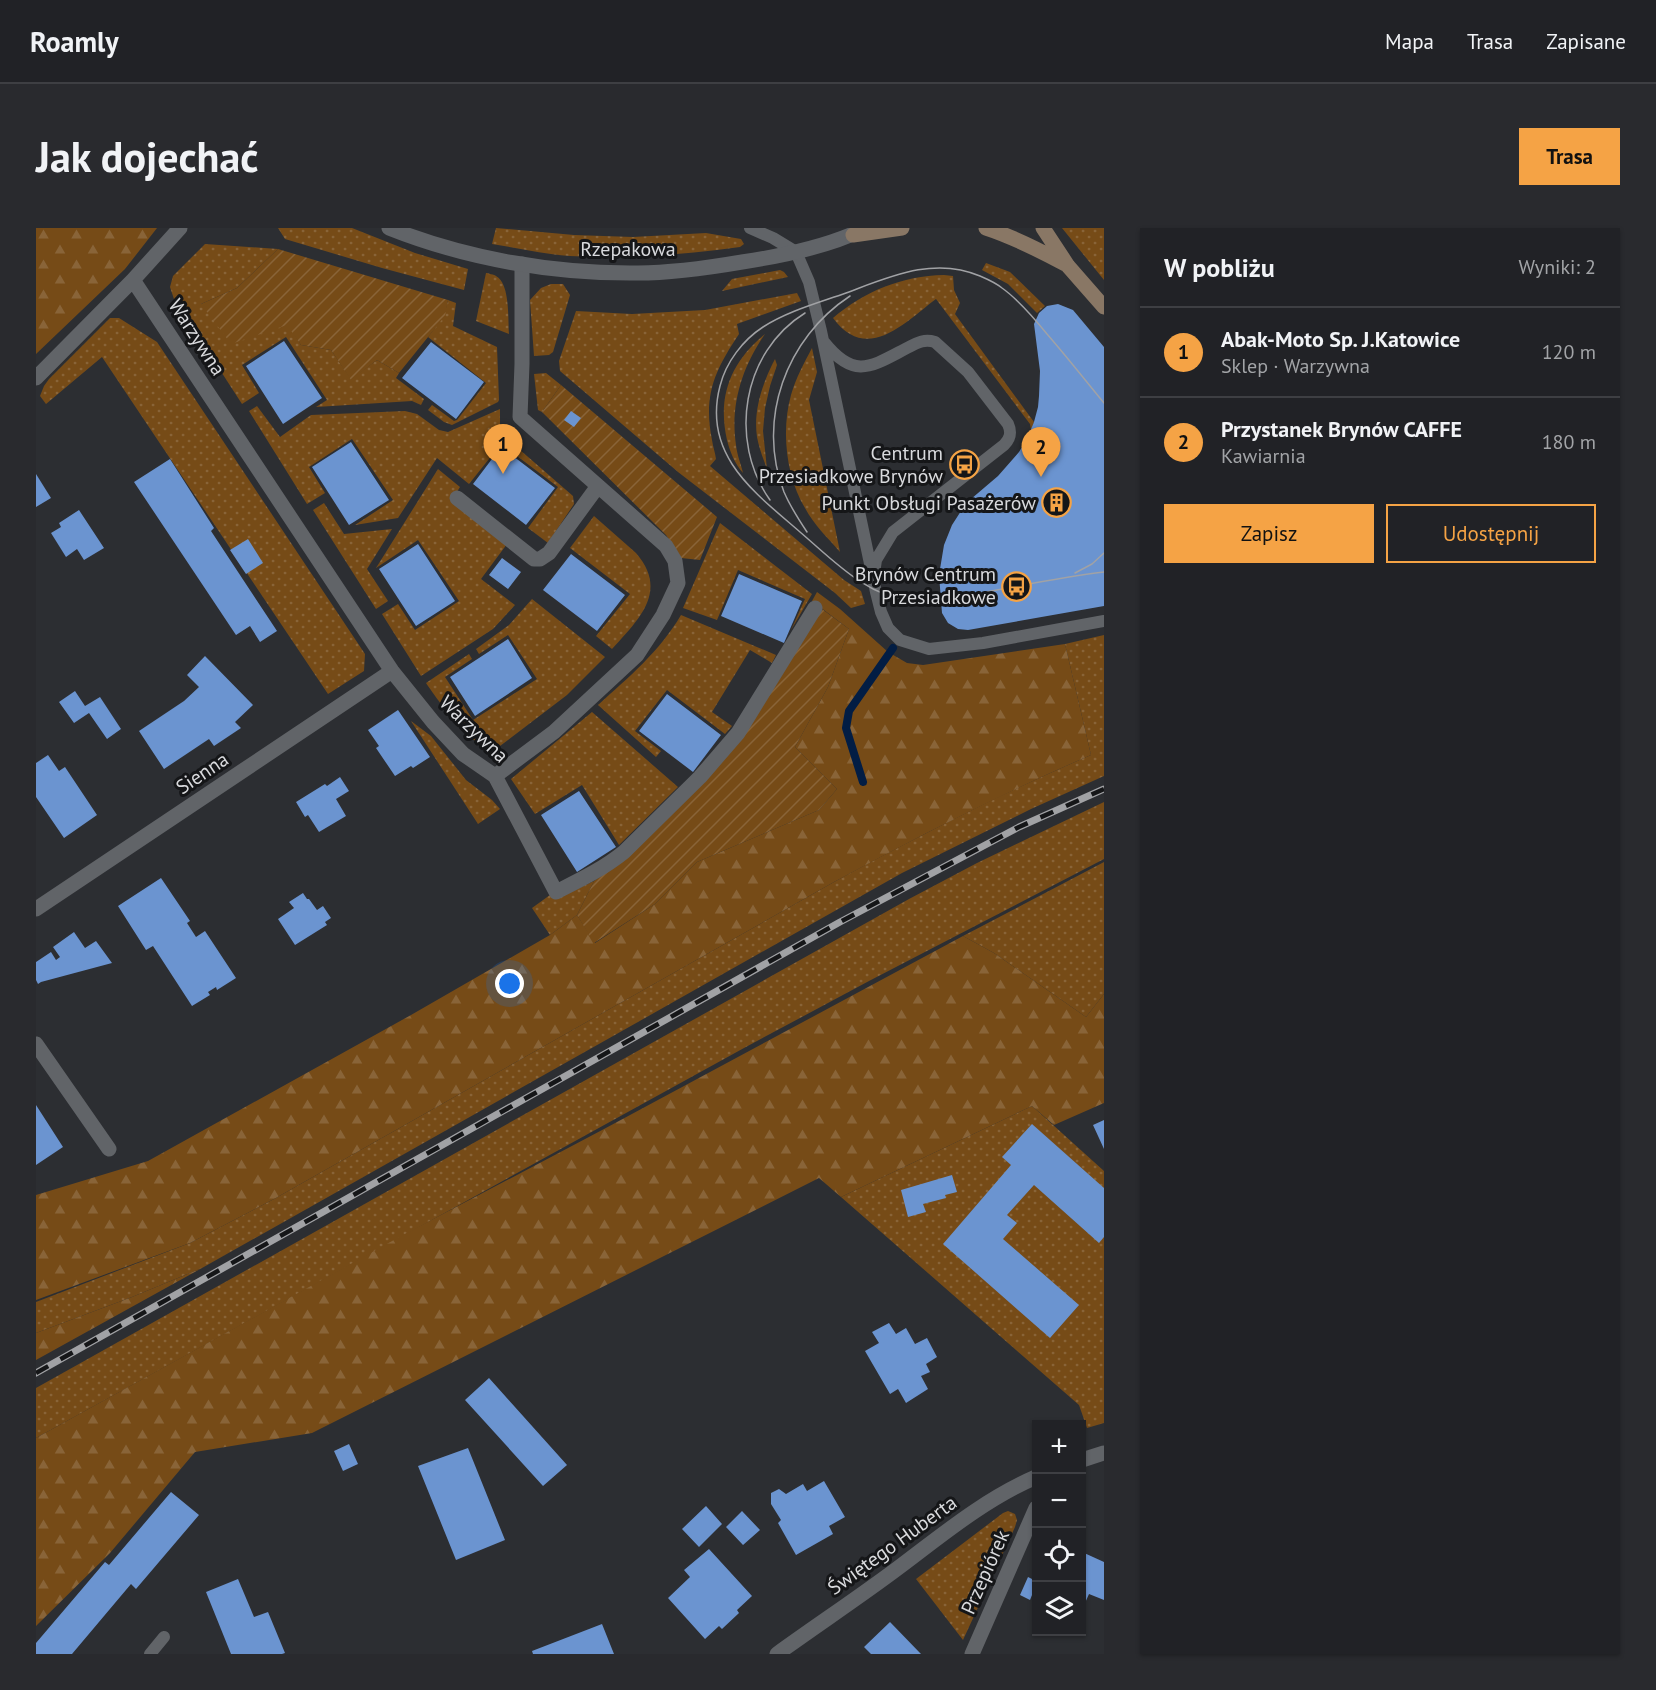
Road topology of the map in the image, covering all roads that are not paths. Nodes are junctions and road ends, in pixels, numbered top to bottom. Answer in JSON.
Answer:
{"nodes":[{"id":1,"x":180,"y":228,"type":"edge"},
{"id":2,"x":389,"y":228,"type":"edge"},
{"id":3,"x":750,"y":228,"type":"edge"},
{"id":4,"x":902,"y":228,"type":"edge"},
{"id":5,"x":986,"y":228,"type":"edge"},
{"id":6,"x":1043,"y":228,"type":"edge"},
{"id":7,"x":860,"y":231,"type":"edge"},
{"id":8,"x":796,"y":252,"type":"junction"},
{"id":9,"x":522,"y":264,"type":"junction"},
{"id":10,"x":1068,"y":266,"type":"junction"},
{"id":11,"x":133,"y":279,"type":"junction"},
{"id":12,"x":1104,"y":307,"type":"edge"},
{"id":13,"x":822,"y":339,"type":"junction"},
{"id":14,"x":36,"y":378,"type":"edge"},
{"id":15,"x":598,"y":486,"type":"junction"},
{"id":16,"x":457,"y":498,"type":"dead end"},
{"id":17,"x":873,"y":577,"type":"junction"},
{"id":18,"x":815,"y":609,"type":"dead end"},
{"id":19,"x":1104,"y":621,"type":"edge"},
{"id":20,"x":392,"y":671,"type":"junction"},
{"id":21,"x":495,"y":776,"type":"junction"},
{"id":22,"x":36,"y":909,"type":"edge"},
{"id":23,"x":36,"y":1044,"type":"edge"},
{"id":24,"x":109,"y":1149,"type":"dead end"},
{"id":25,"x":1104,"y":1453,"type":"edge"},
{"id":26,"x":1086,"y":1459,"type":"edge"},
{"id":27,"x":1032,"y":1479,"type":"edge"},
{"id":28,"x":1032,"y":1517,"type":"edge"},
{"id":29,"x":164,"y":1637,"type":"dead end"},
{"id":30,"x":150,"y":1654,"type":"edge"},
{"id":31,"x":777,"y":1654,"type":"edge"},
{"id":32,"x":972,"y":1654,"type":"edge"}],
"edges":[{"from":1,"to":11,"type":"street"},
{"from":2,"to":9,"type":"street","name":"Rzepakowa"},
{"from":3,"to":8,"type":"lane"},
{"from":4,"to":7,"type":"main road"},
{"from":5,"to":10,"type":"main road"},
{"from":6,"to":10,"type":"main road"},
{"from":7,"to":8,"type":"street","name":"Rzepakowa"},
{"from":8,"to":9,"type":"street","name":"Rzepakowa"},
{"from":8,"to":13,"type":"lane"},
{"from":9,"to":15,"type":"street"},
{"from":10,"to":12,"type":"main road"},
{"from":11,"to":14,"type":"street"},
{"from":11,"to":20,"type":"street","name":"Warzywna"},
{"from":13,"to":17,"type":"lane"},
{"from":13,"to":17,"type":"lane"},
{"from":15,"to":16,"type":"street"},
{"from":15,"to":21,"type":"street"},
{"from":17,"to":19,"type":"lane"},
{"from":18,"to":21,"type":"street","name":"Warzywna"},
{"from":20,"to":21,"type":"street","name":"Warzywna"},
{"from":20,"to":22,"type":"street","name":"Sienna"},
{"from":23,"to":24,"type":"street"},
{"from":25,"to":26,"type":"street"},
{"from":27,"to":31,"type":"street","name":"Świętego Huberta"},
{"from":28,"to":32,"type":"street","name":"Przepiórek"},
{"from":29,"to":30,"type":"lane"}]}
